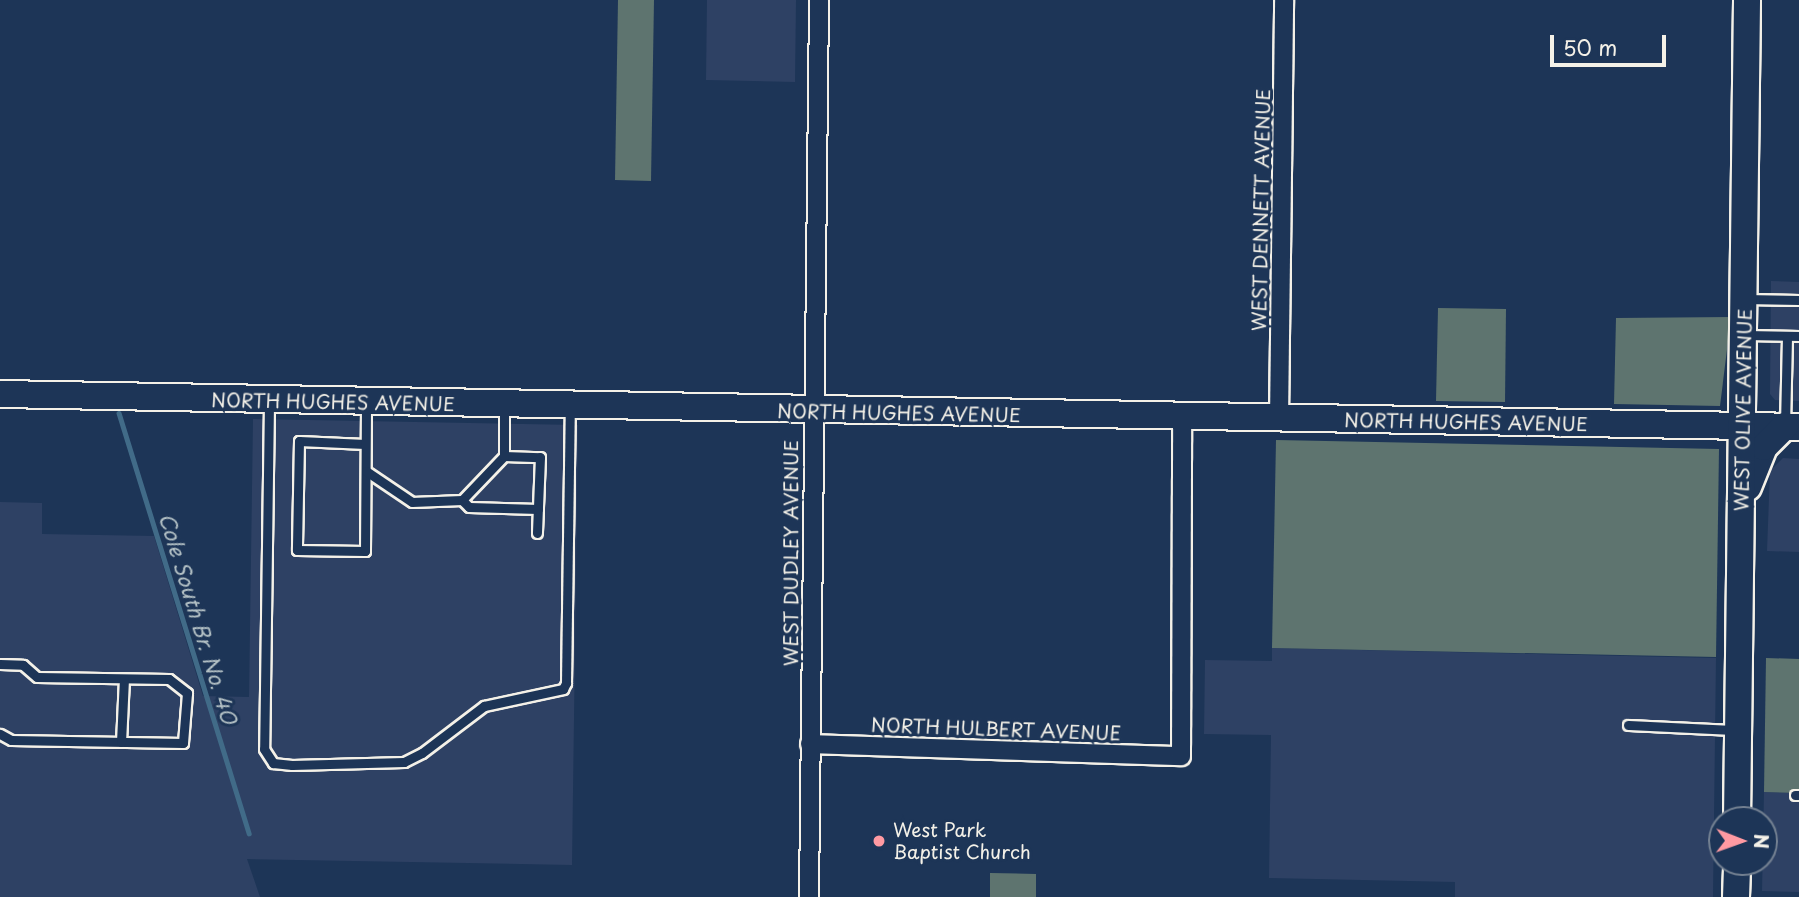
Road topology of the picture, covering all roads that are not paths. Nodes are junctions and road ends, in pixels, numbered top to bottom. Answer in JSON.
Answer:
{"nodes":[{"id":1,"x":819,"y":0,"type":"edge"},
{"id":2,"x":1284,"y":0,"type":"edge"},
{"id":3,"x":1747,"y":0,"type":"edge"},
{"id":4,"x":1745,"y":299,"type":"junction"},
{"id":5,"x":1799,"y":300,"type":"edge"},
{"id":6,"x":1744,"y":335,"type":"junction"},
{"id":7,"x":1787,"y":336,"type":"junction"},
{"id":8,"x":1799,"y":336,"type":"edge"},
{"id":9,"x":0,"y":394,"type":"edge"},
{"id":10,"x":269,"y":401,"type":"junction"},
{"id":11,"x":366,"y":403,"type":"junction"},
{"id":12,"x":504,"y":406,"type":"junction"},
{"id":13,"x":570,"y":407,"type":"junction"},
{"id":14,"x":813,"y":412,"type":"junction"},
{"id":15,"x":1182,"y":418,"type":"junction"},
{"id":16,"x":1279,"y":420,"type":"junction"},
{"id":17,"x":1743,"y":426,"type":"junction"},
{"id":18,"x":1792,"y":426,"type":"edge"},
{"id":19,"x":365,"y":444,"type":"junction"},
{"id":20,"x":504,"y":456,"type":"junction"},
{"id":21,"x":366,"y":471,"type":"junction"},
{"id":22,"x":462,"y":500,"type":"junction"},
{"id":23,"x":1741,"y":508,"type":"junction"},
{"id":24,"x":538,"y":509,"type":"junction"},
{"id":25,"x":537,"y":533,"type":"dead end"},
{"id":26,"x":0,"y":664,"type":"edge"},
{"id":27,"x":124,"y":679,"type":"junction"},
{"id":28,"x":1628,"y":725,"type":"dead end"},
{"id":29,"x":1737,"y":730,"type":"junction"},
{"id":30,"x":0,"y":734,"type":"edge"},
{"id":31,"x":121,"y":742,"type":"junction"},
{"id":32,"x":810,"y":744,"type":"junction"},
{"id":33,"x":1737,"y":806,"type":"edge"},
{"id":34,"x":1737,"y":876,"type":"edge"},
{"id":35,"x":809,"y":897,"type":"edge"},
{"id":36,"x":1736,"y":897,"type":"edge"}],
"edges":[{"from":1,"to":14,"type":"street","name":"WEST DUDLEY AVENUE"},
{"from":2,"to":16,"type":"street","name":"WEST DENNETT AVENUE"},
{"from":3,"to":4,"type":"street","name":"WEST OLIVE AVENUE"},
{"from":4,"to":5,"type":"lane"},
{"from":4,"to":6,"type":"street","name":"WEST OLIVE AVENUE"},
{"from":6,"to":7,"type":"lane"},
{"from":6,"to":17,"type":"street","name":"WEST OLIVE AVENUE"},
{"from":7,"to":8,"type":"lane"},
{"from":7,"to":18,"type":"lane"},
{"from":9,"to":10,"type":"street","name":"NORTH HUGHES AVENUE"},
{"from":10,"to":11,"type":"street","name":"NORTH HUGHES AVENUE"},
{"from":10,"to":13,"type":"lane"},
{"from":11,"to":12,"type":"street","name":"NORTH HUGHES AVENUE"},
{"from":11,"to":19,"type":"lane"},
{"from":12,"to":13,"type":"street","name":"NORTH HUGHES AVENUE"},
{"from":12,"to":20,"type":"lane"},
{"from":13,"to":14,"type":"street","name":"NORTH HUGHES AVENUE"},
{"from":14,"to":15,"type":"street","name":"NORTH HUGHES AVENUE"},
{"from":14,"to":32,"type":"street","name":"WEST DUDLEY AVENUE"},
{"from":15,"to":16,"type":"street","name":"NORTH HUGHES AVENUE"},
{"from":15,"to":32,"type":"street","name":"NORTH HULBERT AVENUE"},
{"from":16,"to":17,"type":"street","name":"NORTH HUGHES AVENUE"},
{"from":17,"to":18,"type":"street","name":"NORTH HUGHES AVENUE"},
{"from":17,"to":23,"type":"street","name":"WEST OLIVE AVENUE"},
{"from":18,"to":23,"type":"street"},
{"from":19,"to":21,"type":"lane"},
{"from":19,"to":21,"type":"lane"},
{"from":20,"to":22,"type":"lane"},
{"from":20,"to":24,"type":"lane"},
{"from":21,"to":22,"type":"lane"},
{"from":22,"to":24,"type":"lane"},
{"from":23,"to":29,"type":"street","name":"WEST OLIVE AVENUE"},
{"from":24,"to":25,"type":"lane"},
{"from":26,"to":27,"type":"lane"},
{"from":27,"to":31,"type":"lane"},
{"from":27,"to":31,"type":"lane"},
{"from":28,"to":29,"type":"lane"},
{"from":29,"to":33,"type":"street","name":"WEST OLIVE AVENUE"},
{"from":30,"to":31,"type":"lane"},
{"from":32,"to":35,"type":"street","name":"WEST DUDLEY AVENUE"},
{"from":34,"to":36,"type":"street"}]}
